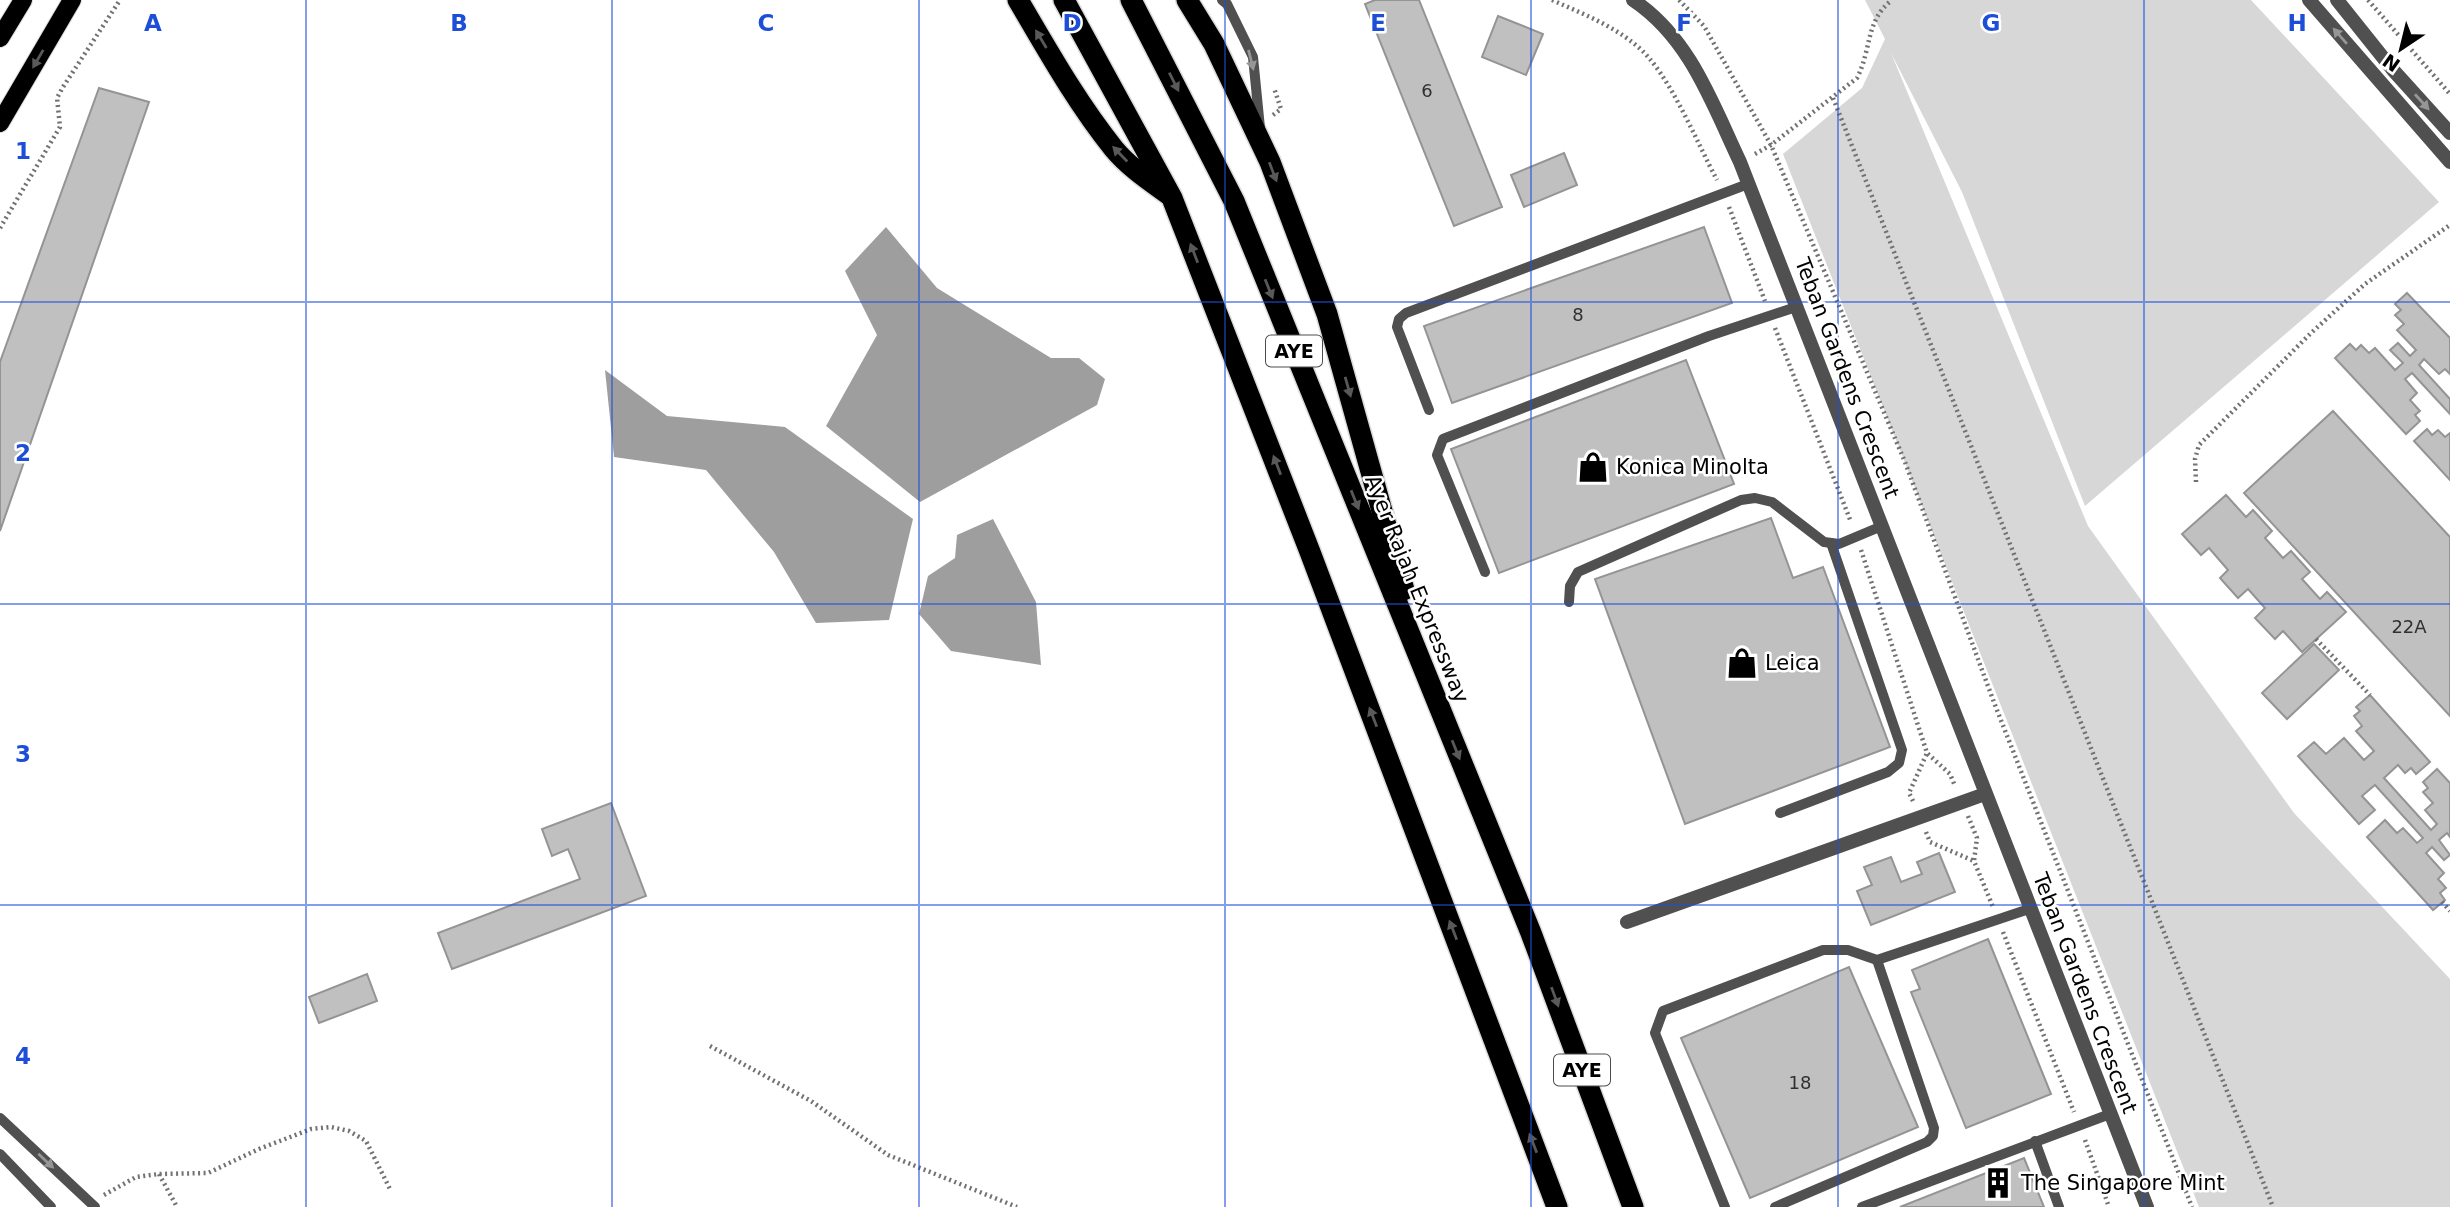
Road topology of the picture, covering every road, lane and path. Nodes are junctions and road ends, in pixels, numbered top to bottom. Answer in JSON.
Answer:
{"nodes":[{"id":1,"x":23,"y":0,"type":"edge"},
{"id":2,"x":72,"y":0,"type":"edge"},
{"id":3,"x":120,"y":0,"type":"edge"},
{"id":4,"x":1018,"y":0,"type":"edge"},
{"id":5,"x":1064,"y":0,"type":"edge"},
{"id":6,"x":1131,"y":0,"type":"edge"},
{"id":7,"x":1187,"y":0,"type":"edge"},
{"id":8,"x":1222,"y":0,"type":"edge"},
{"id":9,"x":1552,"y":0,"type":"edge"},
{"id":10,"x":1633,"y":0,"type":"edge"},
{"id":11,"x":1679,"y":0,"type":"edge"},
{"id":12,"x":1892,"y":0,"type":"edge"},
{"id":13,"x":2309,"y":0,"type":"edge"},
{"id":14,"x":2337,"y":0,"type":"edge"},
{"id":15,"x":2368,"y":0,"type":"edge"},
{"id":16,"x":0,"y":38,"type":"edge"},
{"id":17,"x":2450,"y":94,"type":"edge"},
{"id":18,"x":1833,"y":98,"type":"junction"},
{"id":19,"x":0,"y":123,"type":"edge"},
{"id":20,"x":2450,"y":133,"type":"edge"},
{"id":21,"x":1772,"y":145,"type":"junction"},
{"id":22,"x":1262,"y":146,"type":"junction"},
{"id":23,"x":1740,"y":162,"type":"junction"},
{"id":24,"x":2450,"y":162,"type":"edge"},
{"id":25,"x":1748,"y":184,"type":"junction"},
{"id":26,"x":1723,"y":193,"type":"junction"},
{"id":27,"x":1172,"y":198,"type":"junction"},
{"id":28,"x":2450,"y":225,"type":"edge"},
{"id":29,"x":0,"y":228,"type":"edge"},
{"id":30,"x":1796,"y":307,"type":"junction"},
{"id":31,"x":1770,"y":316,"type":"junction"},
{"id":32,"x":1429,"y":410,"type":"dead end"},
{"id":33,"x":2196,"y":482,"type":"dead end"},
{"id":34,"x":1882,"y":526,"type":"junction"},
{"id":35,"x":1857,"y":537,"type":"junction"},
{"id":36,"x":1831,"y":543,"type":"junction"},
{"id":37,"x":1485,"y":572,"type":"dead end"},
{"id":38,"x":1569,"y":602,"type":"dead end"},
{"id":39,"x":2316,"y":639,"type":"dead end"},
{"id":40,"x":1431,"y":687,"type":"junction"},
{"id":41,"x":2370,"y":695,"type":"dead end"},
{"id":42,"x":1985,"y":794,"type":"junction"},
{"id":43,"x":1963,"y":802,"type":"junction"},
{"id":44,"x":1780,"y":813,"type":"dead end"},
{"id":45,"x":2442,"y":902,"type":"dead end"},
{"id":46,"x":2029,"y":908,"type":"junction"},
{"id":47,"x":2450,"y":911,"type":"edge"},
{"id":48,"x":1998,"y":919,"type":"junction"},
{"id":49,"x":1627,"y":922,"type":"dead end"},
{"id":50,"x":1877,"y":960,"type":"junction"},
{"id":51,"x":710,"y":1046,"type":"dead end"},
{"id":52,"x":2110,"y":1114,"type":"junction"},
{"id":53,"x":0,"y":1118,"type":"edge"},
{"id":54,"x":2079,"y":1125,"type":"junction"},
{"id":55,"x":2035,"y":1140,"type":"junction"},
{"id":56,"x":0,"y":1154,"type":"edge"},
{"id":57,"x":159,"y":1174,"type":"junction"},
{"id":58,"x":391,"y":1191,"type":"dead end"},
{"id":59,"x":94,"y":1206,"type":"edge"},
{"id":60,"x":51,"y":1207,"type":"edge"},
{"id":61,"x":177,"y":1207,"type":"edge"},
{"id":62,"x":1017,"y":1207,"type":"edge"},
{"id":63,"x":1557,"y":1207,"type":"edge"},
{"id":64,"x":1633,"y":1207,"type":"edge"},
{"id":65,"x":1725,"y":1207,"type":"edge"},
{"id":66,"x":1775,"y":1207,"type":"edge"},
{"id":67,"x":1862,"y":1207,"type":"edge"},
{"id":68,"x":2059,"y":1207,"type":"edge"},
{"id":69,"x":2109,"y":1207,"type":"edge"},
{"id":70,"x":2147,"y":1207,"type":"edge"},
{"id":71,"x":2192,"y":1207,"type":"edge"},
{"id":72,"x":2273,"y":1207,"type":"edge"}],
"edges":[{"from":1,"to":16,"type":"main road"},
{"from":2,"to":19,"type":"main road","one_way":true},
{"from":3,"to":29,"type":"path"},
{"from":27,"to":4,"type":"highway","one_way":true},
{"from":5,"to":27,"type":"highway","number":"AYE"},
{"from":6,"to":40,"type":"highway","name":"Ayer Rajah Expressway","number":"AYE","one_way":true},
{"from":7,"to":22,"type":"highway"},
{"from":8,"to":22,"type":"lane","one_way":true},
{"from":9,"to":26,"type":"path"},
{"from":10,"to":23,"type":"street","name":"Teban Gardens Crescent"},
{"from":11,"to":21,"type":"path"},
{"from":12,"to":18,"type":"path"},
{"from":24,"to":13,"type":"street","one_way":true},
{"from":14,"to":20,"type":"street","one_way":true},
{"from":15,"to":17,"type":"path"},
{"from":18,"to":21,"type":"path"},
{"from":18,"to":72,"type":"path"},
{"from":21,"to":23,"type":"path"},
{"from":21,"to":71,"type":"path"},
{"from":22,"to":40,"type":"highway","one_way":true},
{"from":23,"to":25,"type":"street","name":"Teban Gardens Crescent"},
{"from":25,"to":26,"type":"lane"},
{"from":25,"to":30,"type":"street","name":"Teban Gardens Crescent"},
{"from":26,"to":31,"type":"path"},
{"from":26,"to":32,"type":"lane"},
{"from":63,"to":27,"type":"highway","number":"AYE","one_way":true},
{"from":28,"to":33,"type":"path"},
{"from":30,"to":31,"type":"lane"},
{"from":30,"to":34,"type":"street","name":"Teban Gardens Crescent"},
{"from":31,"to":35,"type":"path"},
{"from":31,"to":37,"type":"lane"},
{"from":34,"to":35,"type":"lane"},
{"from":34,"to":42,"type":"street","name":"Teban Gardens Crescent"},
{"from":35,"to":36,"type":"lane"},
{"from":35,"to":43,"type":"path"},
{"from":36,"to":38,"type":"lane"},
{"from":36,"to":44,"type":"lane"},
{"from":39,"to":41,"type":"path"},
{"from":40,"to":64,"type":"highway","name":"Ayer Rajah Expressway","number":"AYE","one_way":true},
{"from":42,"to":43,"type":"street"},
{"from":42,"to":46,"type":"street","name":"Teban Gardens Crescent"},
{"from":43,"to":48,"type":"path"},
{"from":43,"to":49,"type":"street"},
{"from":45,"to":47,"type":"path"},
{"from":46,"to":48,"type":"lane"},
{"from":46,"to":52,"type":"street","name":"Teban Gardens Crescent"},
{"from":48,"to":50,"type":"lane"},
{"from":48,"to":54,"type":"path"},
{"from":50,"to":65,"type":"lane"},
{"from":50,"to":66,"type":"lane"},
{"from":51,"to":62,"type":"path"},
{"from":52,"to":54,"type":"lane"},
{"from":52,"to":70,"type":"street","name":"Teban Gardens Crescent"},
{"from":53,"to":59,"type":"lane","one_way":true},
{"from":54,"to":55,"type":"lane"},
{"from":54,"to":69,"type":"path"},
{"from":55,"to":67,"type":"lane"},
{"from":55,"to":68,"type":"lane"},
{"from":56,"to":60,"type":"lane"},
{"from":57,"to":58,"type":"path"},
{"from":57,"to":59,"type":"path"},
{"from":57,"to":61,"type":"path"}]}
